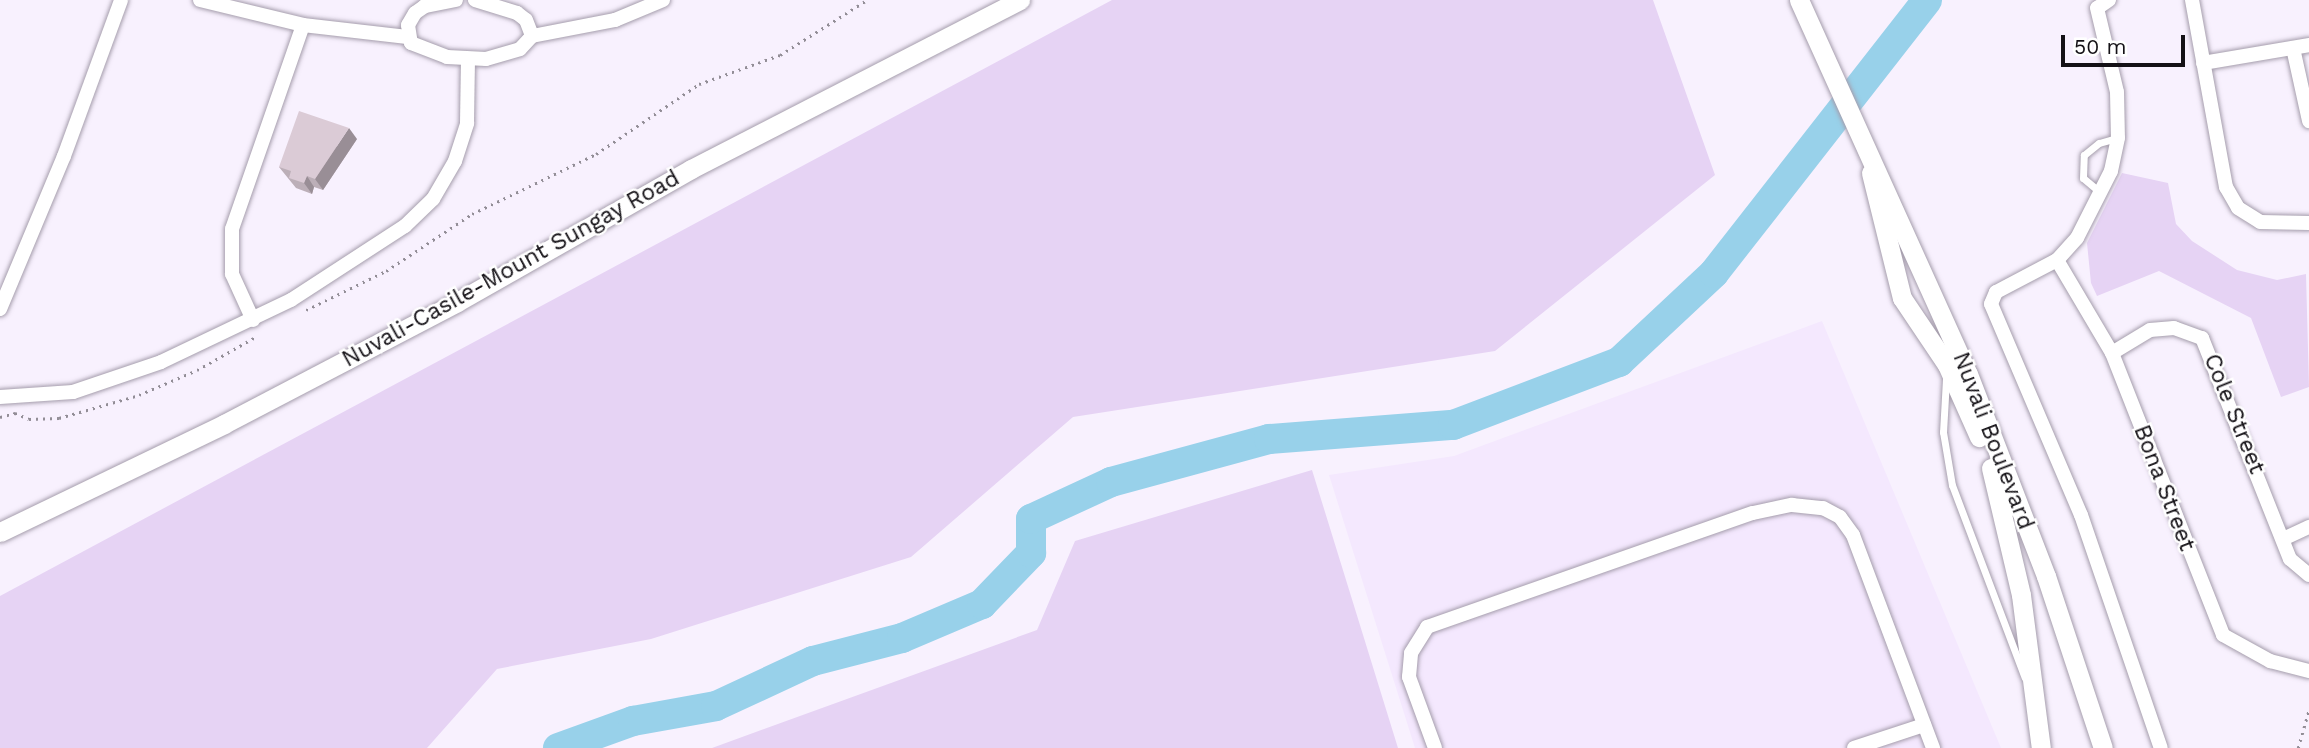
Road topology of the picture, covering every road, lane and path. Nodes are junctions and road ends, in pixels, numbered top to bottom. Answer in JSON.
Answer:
{"nodes":[{"id":1,"x":121,"y":0,"type":"edge"},
{"id":2,"x":200,"y":0,"type":"edge"},
{"id":3,"x":456,"y":0,"type":"edge"},
{"id":4,"x":475,"y":0,"type":"edge"},
{"id":5,"x":663,"y":0,"type":"edge"},
{"id":6,"x":867,"y":0,"type":"edge"},
{"id":7,"x":1020,"y":0,"type":"edge"},
{"id":8,"x":1799,"y":0,"type":"edge"},
{"id":9,"x":2109,"y":0,"type":"edge"},
{"id":10,"x":2192,"y":0,"type":"edge"},
{"id":11,"x":303,"y":25,"type":"junction"},
{"id":12,"x":532,"y":36,"type":"junction"},
{"id":13,"x":407,"y":37,"type":"junction"},
{"id":14,"x":2309,"y":45,"type":"edge"},
{"id":15,"x":2293,"y":48,"type":"junction"},
{"id":16,"x":468,"y":61,"type":"junction"},
{"id":17,"x":2203,"y":62,"type":"junction"},
{"id":18,"x":2309,"y":121,"type":"edge"},
{"id":19,"x":2118,"y":138,"type":"junction"},
{"id":20,"x":1865,"y":141,"type":"junction"},
{"id":21,"x":2101,"y":194,"type":"junction"},
{"id":22,"x":2309,"y":223,"type":"edge"},
{"id":23,"x":2057,"y":260,"type":"junction"},
{"id":24,"x":0,"y":309,"type":"edge"},
{"id":25,"x":299,"y":313,"type":"dead end"},
{"id":26,"x":253,"y":320,"type":"junction"},
{"id":27,"x":264,"y":332,"type":"dead end"},
{"id":28,"x":2112,"y":353,"type":"junction"},
{"id":29,"x":1947,"y":365,"type":"junction"},
{"id":30,"x":0,"y":397,"type":"edge"},
{"id":31,"x":0,"y":417,"type":"edge"},
{"id":32,"x":2309,"y":527,"type":"edge"},
{"id":33,"x":0,"y":532,"type":"edge"},
{"id":34,"x":2031,"y":538,"type":"junction"},
{"id":35,"x":2283,"y":538,"type":"junction"},
{"id":36,"x":2012,"y":547,"type":"junction"},
{"id":37,"x":2309,"y":575,"type":"edge"},
{"id":38,"x":2309,"y":671,"type":"edge"},
{"id":39,"x":2035,"y":692,"type":"junction"},
{"id":40,"x":2309,"y":710,"type":"edge"},
{"id":41,"x":1924,"y":725,"type":"junction"},
{"id":42,"x":1434,"y":748,"type":"edge"},
{"id":43,"x":1854,"y":748,"type":"edge"},
{"id":44,"x":1933,"y":748,"type":"edge"},
{"id":45,"x":2040,"y":748,"type":"edge"},
{"id":46,"x":2103,"y":748,"type":"edge"},
{"id":47,"x":2161,"y":748,"type":"edge"},
{"id":48,"x":2298,"y":748,"type":"edge"}],
"edges":[{"from":1,"to":24,"type":"street"},
{"from":2,"to":11,"type":"street"},
{"from":3,"to":13,"type":"street"},
{"from":4,"to":12,"type":"street"},
{"from":5,"to":12,"type":"street"},
{"from":6,"to":25,"type":"path"},
{"from":7,"to":33,"type":"street","name":"Nuvali-Casile-Mount Sungay Road"},
{"from":8,"to":20,"type":"street","name":"Nuvali Boulevard"},
{"from":9,"to":19,"type":"street"},
{"from":10,"to":17,"type":"street"},
{"from":11,"to":13,"type":"street"},
{"from":11,"to":26,"type":"street"},
{"from":12,"to":16,"type":"street"},
{"from":13,"to":16,"type":"street"},
{"from":14,"to":15,"type":"street"},
{"from":15,"to":17,"type":"street"},
{"from":15,"to":18,"type":"street"},
{"from":16,"to":26,"type":"street"},
{"from":17,"to":22,"type":"street"},
{"from":19,"to":21,"type":"street"},
{"from":19,"to":21,"type":"lane"},
{"from":20,"to":29,"type":"street","name":"Nuvali Boulevard"},
{"from":20,"to":34,"type":"street","name":"Nuvali Boulevard"},
{"from":21,"to":23,"type":"street"},
{"from":23,"to":28,"type":"street","name":"Bona Street"},
{"from":23,"to":47,"type":"street"},
{"from":26,"to":30,"type":"street"},
{"from":27,"to":31,"type":"path"},
{"from":28,"to":35,"type":"street","name":"Cole Street"},
{"from":28,"to":38,"type":"street","name":"Bona Street"},
{"from":29,"to":36,"type":"street","name":"Nuvali Boulevard"},
{"from":29,"to":39,"type":"lane"},
{"from":32,"to":35,"type":"street"},
{"from":34,"to":36,"type":"street"},
{"from":34,"to":46,"type":"street","name":"Nuvali Boulevard"},
{"from":35,"to":37,"type":"street","name":"Cole Street"},
{"from":36,"to":39,"type":"street","name":"Nuvali Boulevard"},
{"from":39,"to":45,"type":"street","name":"Nuvali Boulevard"},
{"from":40,"to":48,"type":"path"},
{"from":41,"to":42,"type":"street"},
{"from":41,"to":43,"type":"street"},
{"from":41,"to":44,"type":"street"}]}
